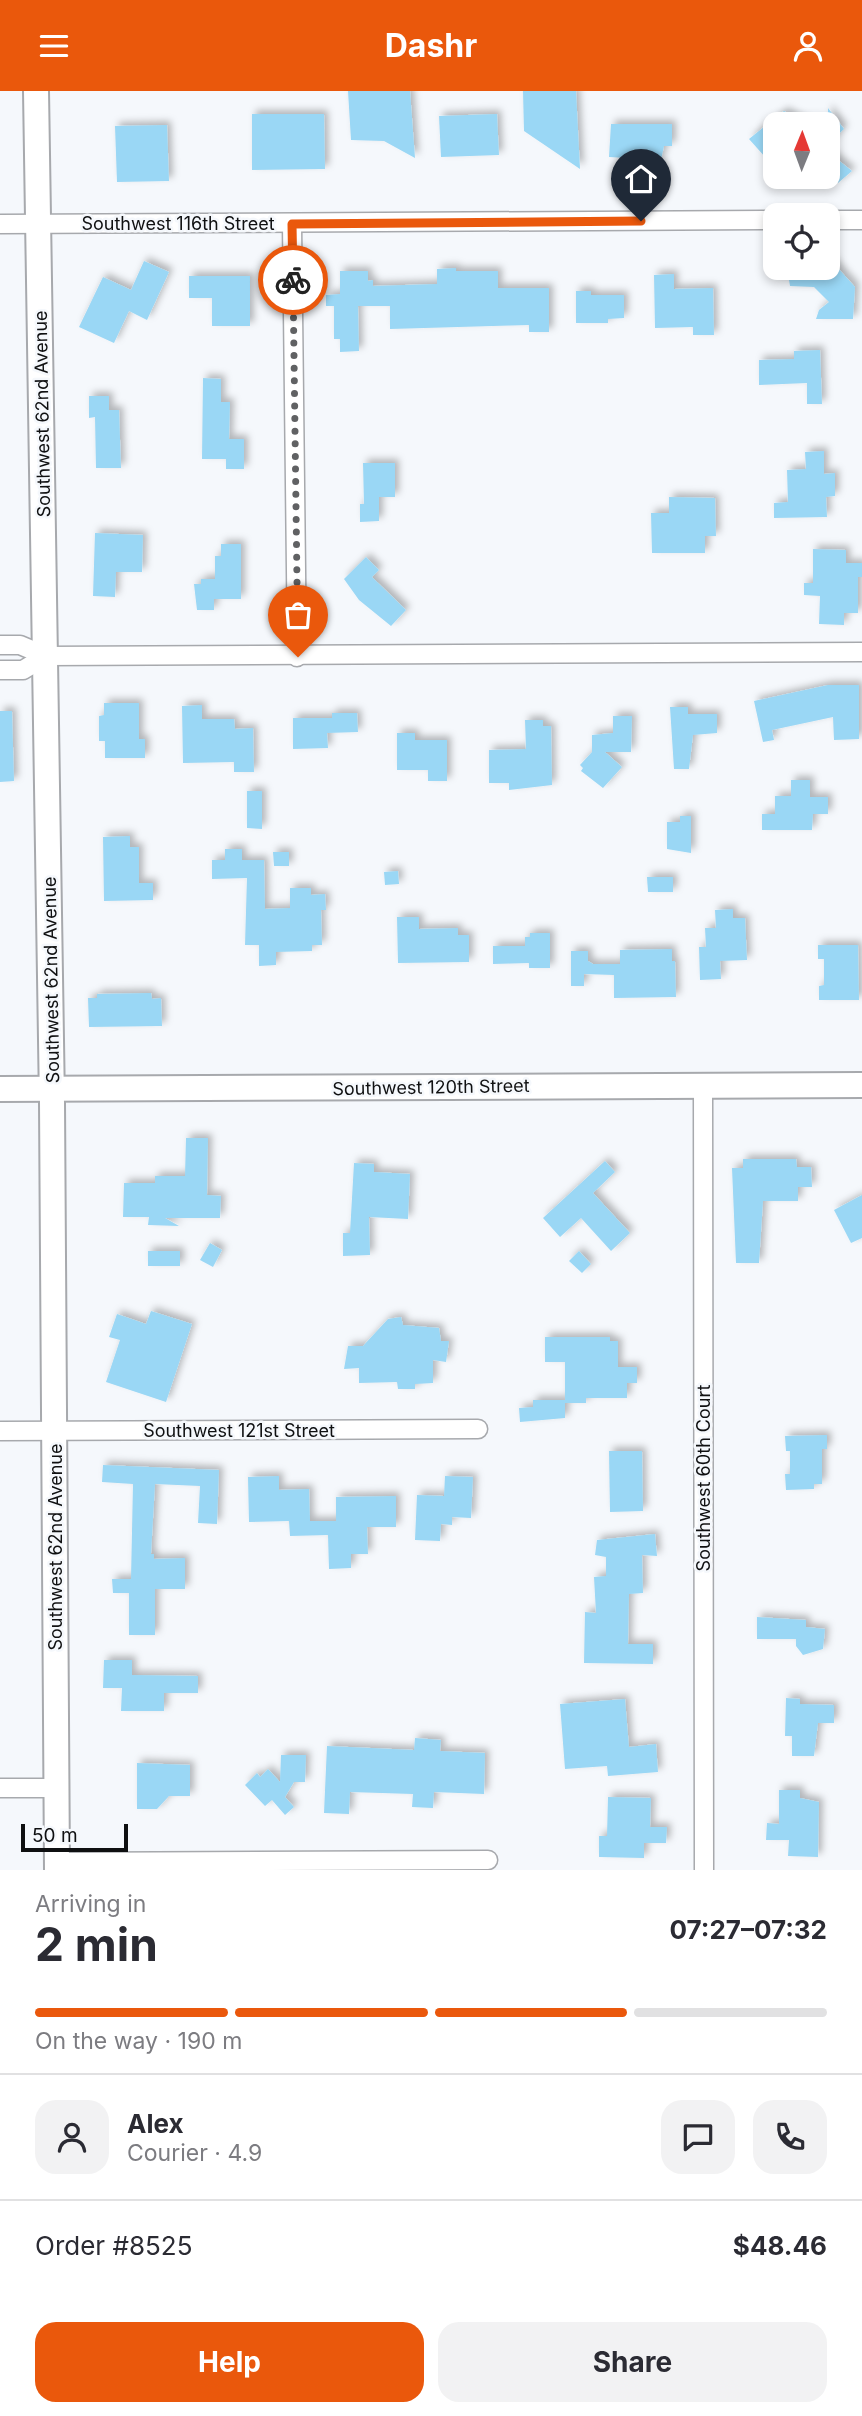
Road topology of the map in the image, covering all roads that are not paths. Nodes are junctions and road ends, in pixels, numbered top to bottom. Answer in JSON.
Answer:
{"nodes":[{"id":1,"x":36,"y":91,"type":"edge"},
{"id":2,"x":763,"y":220,"type":"edge"},
{"id":3,"x":840,"y":220,"type":"edge"},
{"id":4,"x":862,"y":220,"type":"edge"},
{"id":5,"x":39,"y":223,"type":"junction"},
{"id":6,"x":0,"y":224,"type":"edge"},
{"id":7,"x":292,"y":224,"type":"junction"},
{"id":8,"x":0,"y":645,"type":"edge"},
{"id":9,"x":862,"y":652,"type":"edge"},
{"id":10,"x":46,"y":656,"type":"junction"},
{"id":11,"x":298,"y":657,"type":"junction"},
{"id":12,"x":0,"y":670,"type":"edge"},
{"id":13,"x":862,"y":1085,"type":"edge"},
{"id":14,"x":703,"y":1086,"type":"junction"},
{"id":15,"x":0,"y":1089,"type":"edge"},
{"id":16,"x":52,"y":1090,"type":"junction"},
{"id":17,"x":478,"y":1429,"type":"dead end"},
{"id":18,"x":0,"y":1431,"type":"edge"},
{"id":19,"x":54,"y":1431,"type":"junction"},
{"id":20,"x":0,"y":1788,"type":"edge"},
{"id":21,"x":56,"y":1788,"type":"junction"},
{"id":22,"x":488,"y":1860,"type":"dead end"},
{"id":23,"x":57,"y":1866,"type":"edge"},
{"id":24,"x":704,"y":1870,"type":"edge"}],
"edges":[{"from":1,"to":5,"type":"street","name":"Southwest 62nd Avenue"},
{"from":2,"to":7,"type":"street","name":"Southwest 116th Street"},
{"from":3,"to":4,"type":"street"},
{"from":5,"to":6,"type":"street","name":"Southwest 116th Street"},
{"from":5,"to":7,"type":"street","name":"Southwest 116th Street"},
{"from":5,"to":10,"type":"street","name":"Southwest 62nd Avenue"},
{"from":7,"to":11,"type":"street"},
{"from":8,"to":10,"type":"street"},
{"from":9,"to":11,"type":"street"},
{"from":10,"to":11,"type":"street"},
{"from":10,"to":12,"type":"street"},
{"from":10,"to":16,"type":"street","name":"Southwest 62nd Avenue"},
{"from":13,"to":14,"type":"street","name":"Southwest 120th Street"},
{"from":14,"to":16,"type":"street","name":"Southwest 120th Street"},
{"from":14,"to":24,"type":"street","name":"Southwest 60th Court"},
{"from":15,"to":16,"type":"street","name":"Southwest 120th Street"},
{"from":16,"to":19,"type":"street","name":"Southwest 62nd Avenue"},
{"from":17,"to":19,"type":"street","name":"Southwest 121st Street"},
{"from":18,"to":19,"type":"street","name":"Southwest 121st Street"},
{"from":19,"to":21,"type":"street","name":"Southwest 62nd Avenue"},
{"from":20,"to":21,"type":"street"},
{"from":21,"to":23,"type":"street","name":"Southwest 62nd Avenue"},
{"from":22,"to":23,"type":"street"}]}
